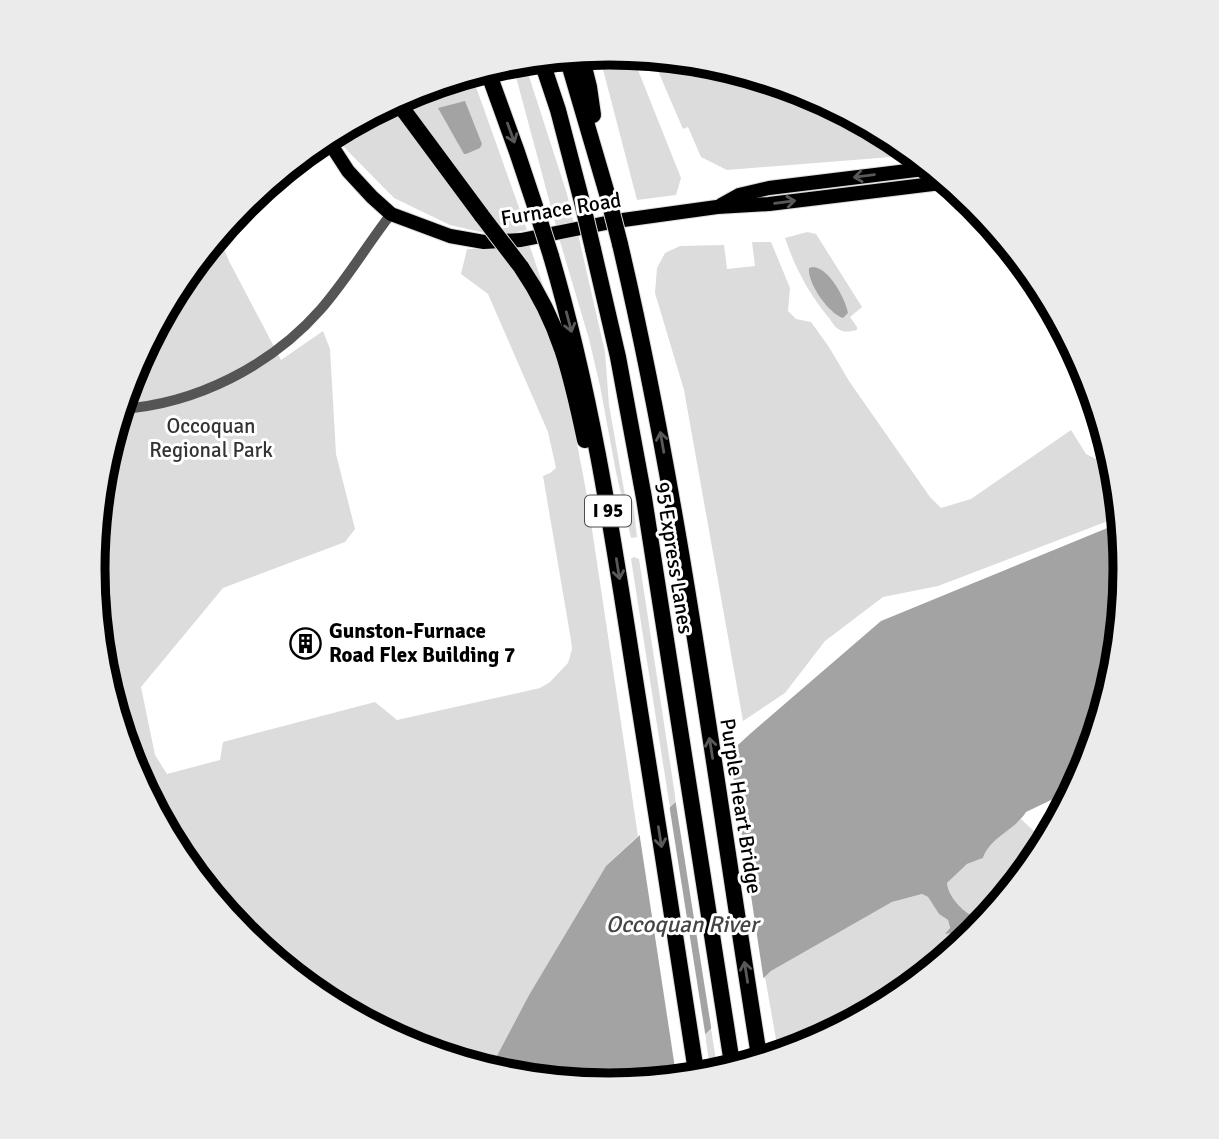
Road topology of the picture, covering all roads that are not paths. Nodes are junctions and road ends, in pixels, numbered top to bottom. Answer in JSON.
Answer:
{"nodes":[{"id":1,"x":584,"y":66,"type":"edge"},
{"id":2,"x":570,"y":67,"type":"edge"},
{"id":3,"x":544,"y":69,"type":"edge"},
{"id":4,"x":491,"y":79,"type":"edge"},
{"id":5,"x":403,"y":109,"type":"edge"},
{"id":6,"x":333,"y":148,"type":"edge"},
{"id":7,"x":599,"y":162,"type":"junction"},
{"id":8,"x":919,"y":171,"type":"edge"},
{"id":9,"x":934,"y":184,"type":"edge"},
{"id":10,"x":717,"y":207,"type":"junction"},
{"id":11,"x":391,"y":214,"type":"junction"},
{"id":12,"x":132,"y":407,"type":"edge"},
{"id":13,"x":612,"y":531,"type":"junction"},
{"id":14,"x":758,"y":1051,"type":"edge"},
{"id":15,"x":731,"y":1059,"type":"edge"},
{"id":16,"x":695,"y":1067,"type":"edge"}],
"edges":[{"from":1,"to":7,"type":"highway"},
{"from":2,"to":7,"type":"highway"},
{"from":3,"to":15,"type":"highway","name":"95 Express Lanes","bridge":true},
{"from":4,"to":13,"type":"highway","number":"I 95","one_way":true,"bridge":true},
{"from":5,"to":13,"type":"highway","bridge":true},
{"from":6,"to":11,"type":"main road","name":"Furnace Road"},
{"from":14,"to":7,"type":"highway","name":"Purple Heart Bridge","one_way":true,"bridge":true},
{"from":8,"to":10,"type":"main road","name":"Furnace Road","one_way":true},
{"from":10,"to":9,"type":"main road","name":"Furnace Road","one_way":true},
{"from":10,"to":11,"type":"main road","name":"Furnace Road"},
{"from":11,"to":12,"type":"street"},
{"from":13,"to":16,"type":"highway","number":"I 95","one_way":true}]}
